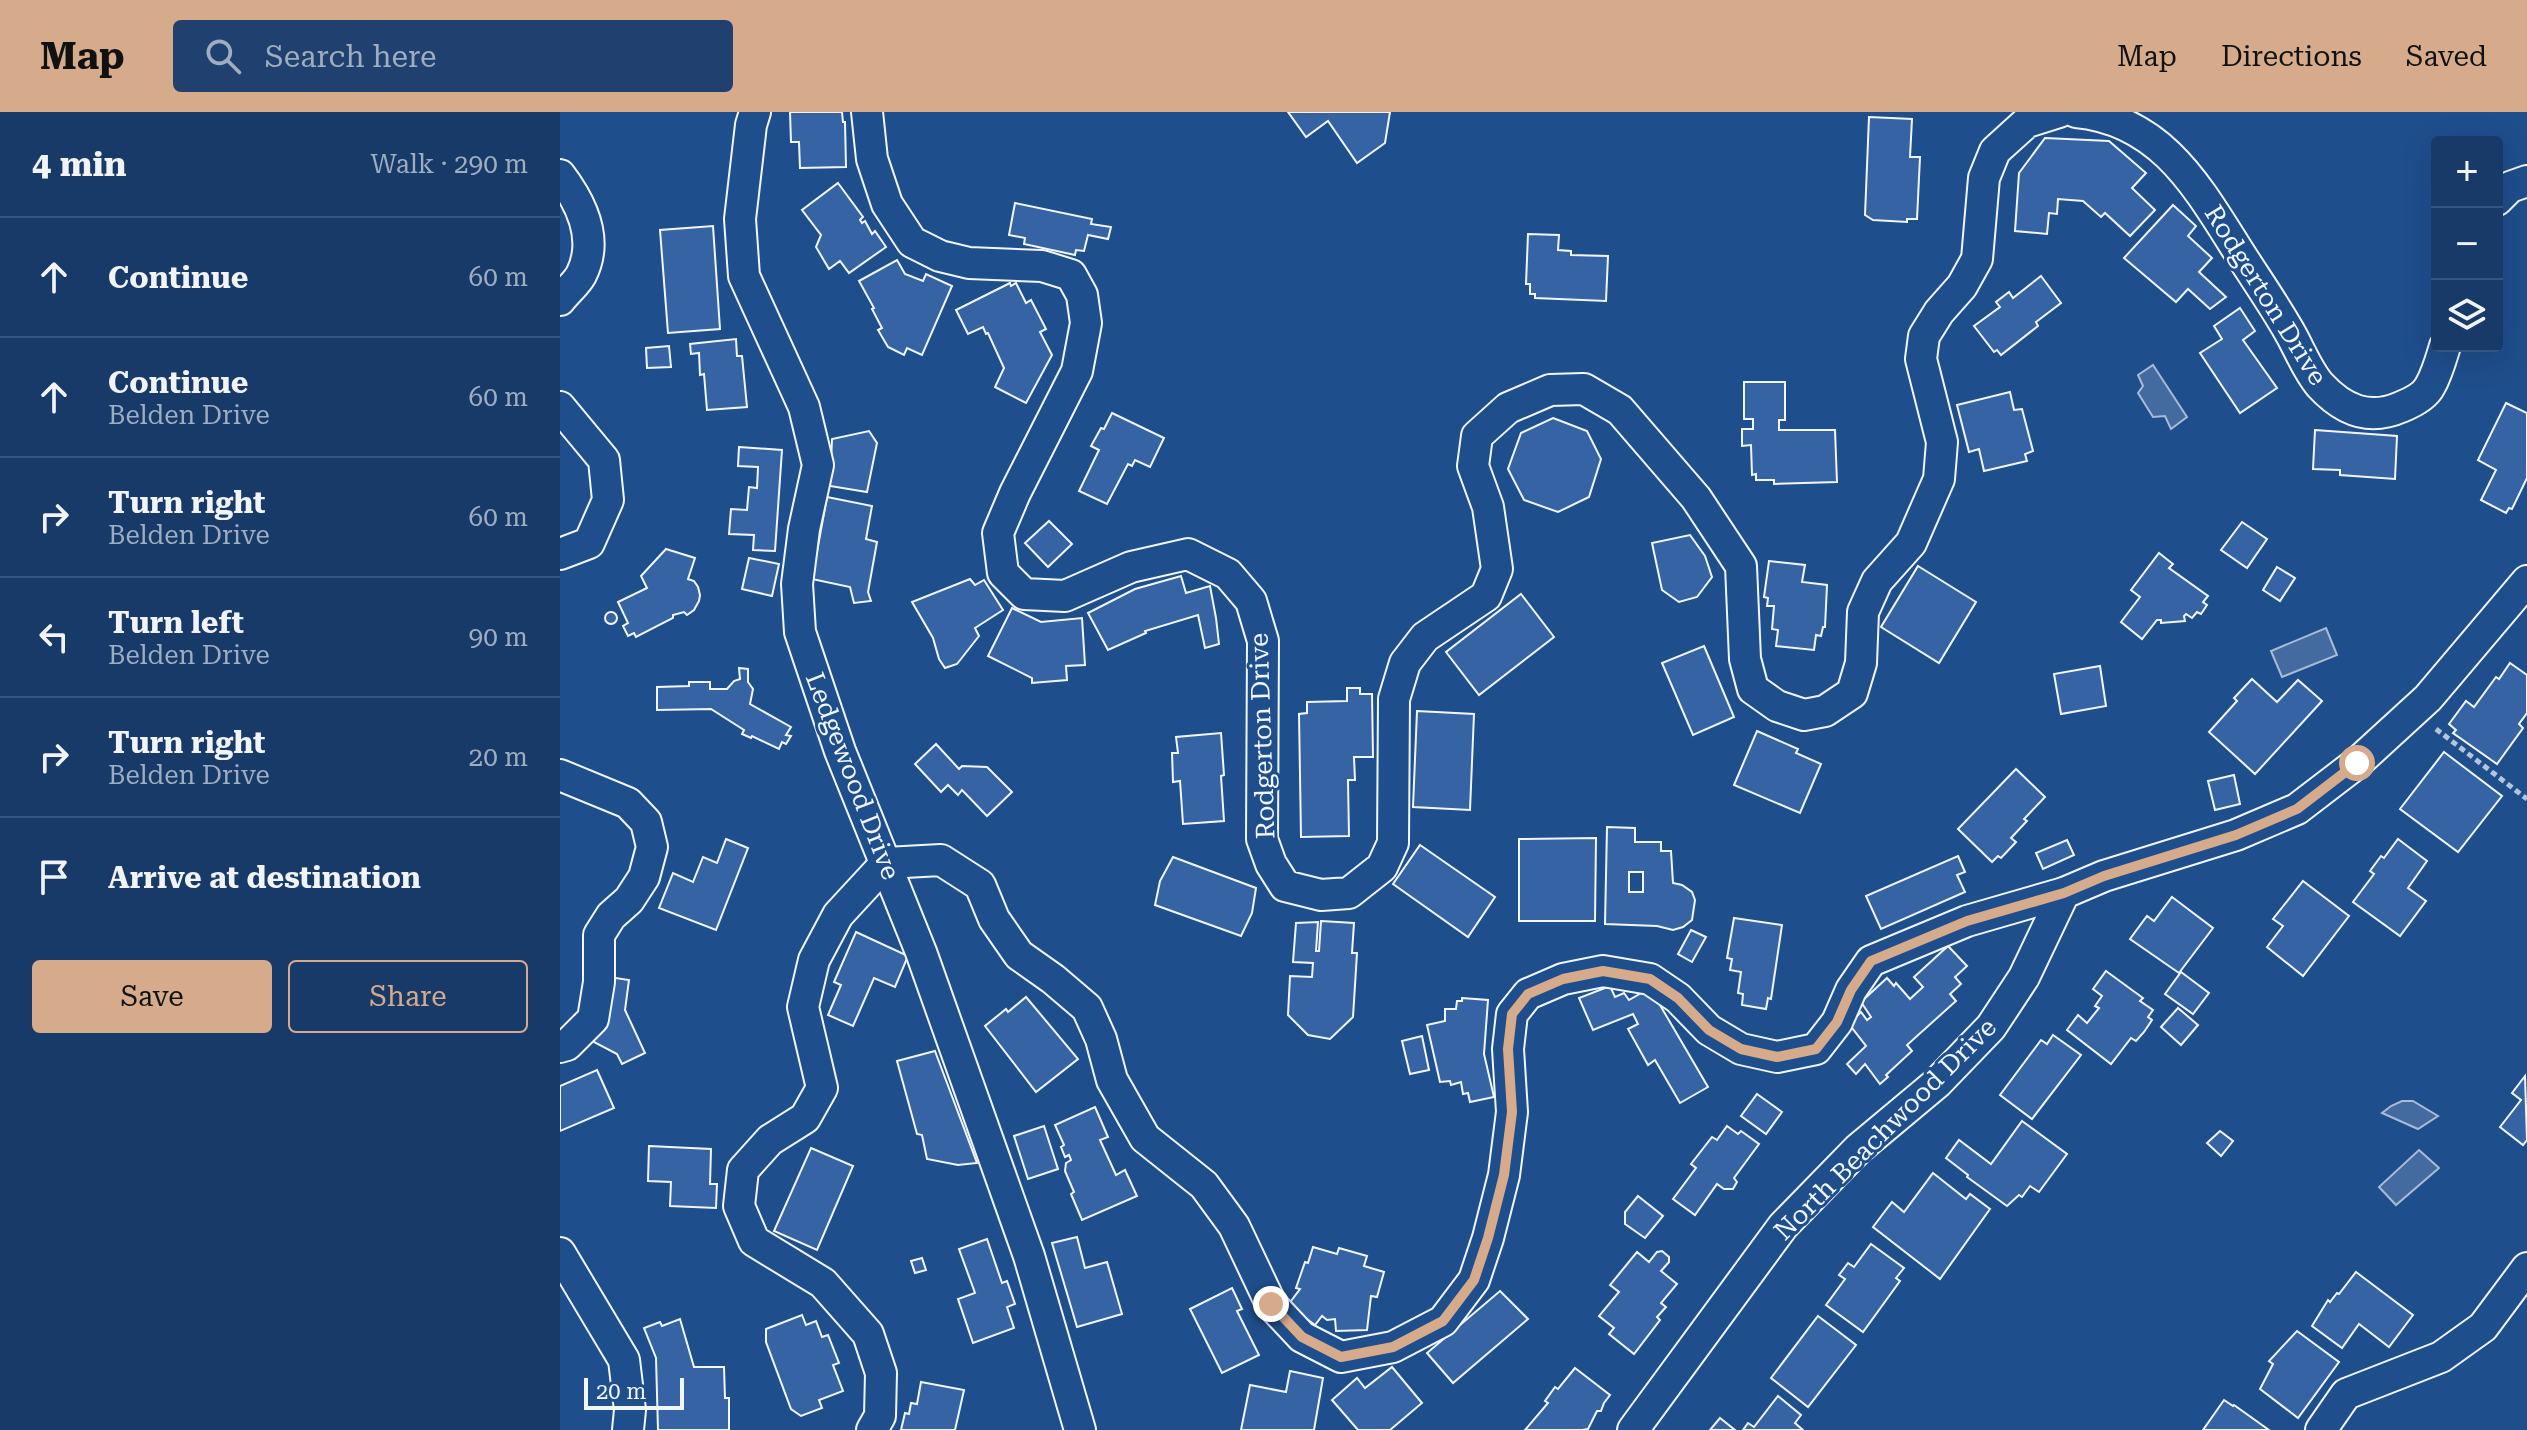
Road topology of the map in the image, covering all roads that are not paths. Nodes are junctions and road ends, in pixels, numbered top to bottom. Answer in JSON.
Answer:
{"nodes":[{"id":1,"x":755,"y":112,"type":"edge"},
{"id":2,"x":867,"y":112,"type":"edge"},
{"id":3,"x":2059,"y":112,"type":"edge"},
{"id":4,"x":2076,"y":112,"type":"edge"},
{"id":5,"x":560,"y":175,"type":"edge"},
{"id":6,"x":2527,"y":181,"type":"edge"},
{"id":7,"x":2503,"y":194,"type":"edge"},
{"id":8,"x":560,"y":300,"type":"edge"},
{"id":9,"x":2443,"y":352,"type":"edge"},
{"id":10,"x":560,"y":407,"type":"edge"},
{"id":11,"x":560,"y":554,"type":"edge"},
{"id":12,"x":2527,"y":581,"type":"edge"},
{"id":13,"x":560,"y":775,"type":"edge"},
{"id":14,"x":886,"y":863,"type":"junction"},
{"id":15,"x":2064,"y":893,"type":"junction"},
{"id":16,"x":560,"y":1047,"type":"edge"},
{"id":17,"x":560,"y":1253,"type":"edge"},
{"id":18,"x":2527,"y":1268,"type":"edge"},
{"id":19,"x":628,"y":1430,"type":"edge"},
{"id":20,"x":872,"y":1430,"type":"edge"},
{"id":21,"x":1080,"y":1430,"type":"edge"},
{"id":22,"x":1633,"y":1430,"type":"edge"},
{"id":23,"x":2321,"y":1430,"type":"edge"}],
"edges":[{"from":1,"to":14,"type":"street","name":"Ledgewood Drive"},
{"from":2,"to":3,"type":"street","name":"Rodgerton Drive"},
{"from":4,"to":9,"type":"street","name":"Rodgerton Drive"},
{"from":5,"to":8,"type":"street"},
{"from":6,"to":7,"type":"street"},
{"from":10,"to":11,"type":"street"},
{"from":12,"to":15,"type":"street"},
{"from":13,"to":16,"type":"street"},
{"from":14,"to":15,"type":"street"},
{"from":14,"to":20,"type":"street"},
{"from":14,"to":21,"type":"street","name":"Ledgewood Drive"},
{"from":15,"to":22,"type":"street","name":"North Beachwood Drive"},
{"from":17,"to":19,"type":"street"},
{"from":18,"to":23,"type":"street"}]}
